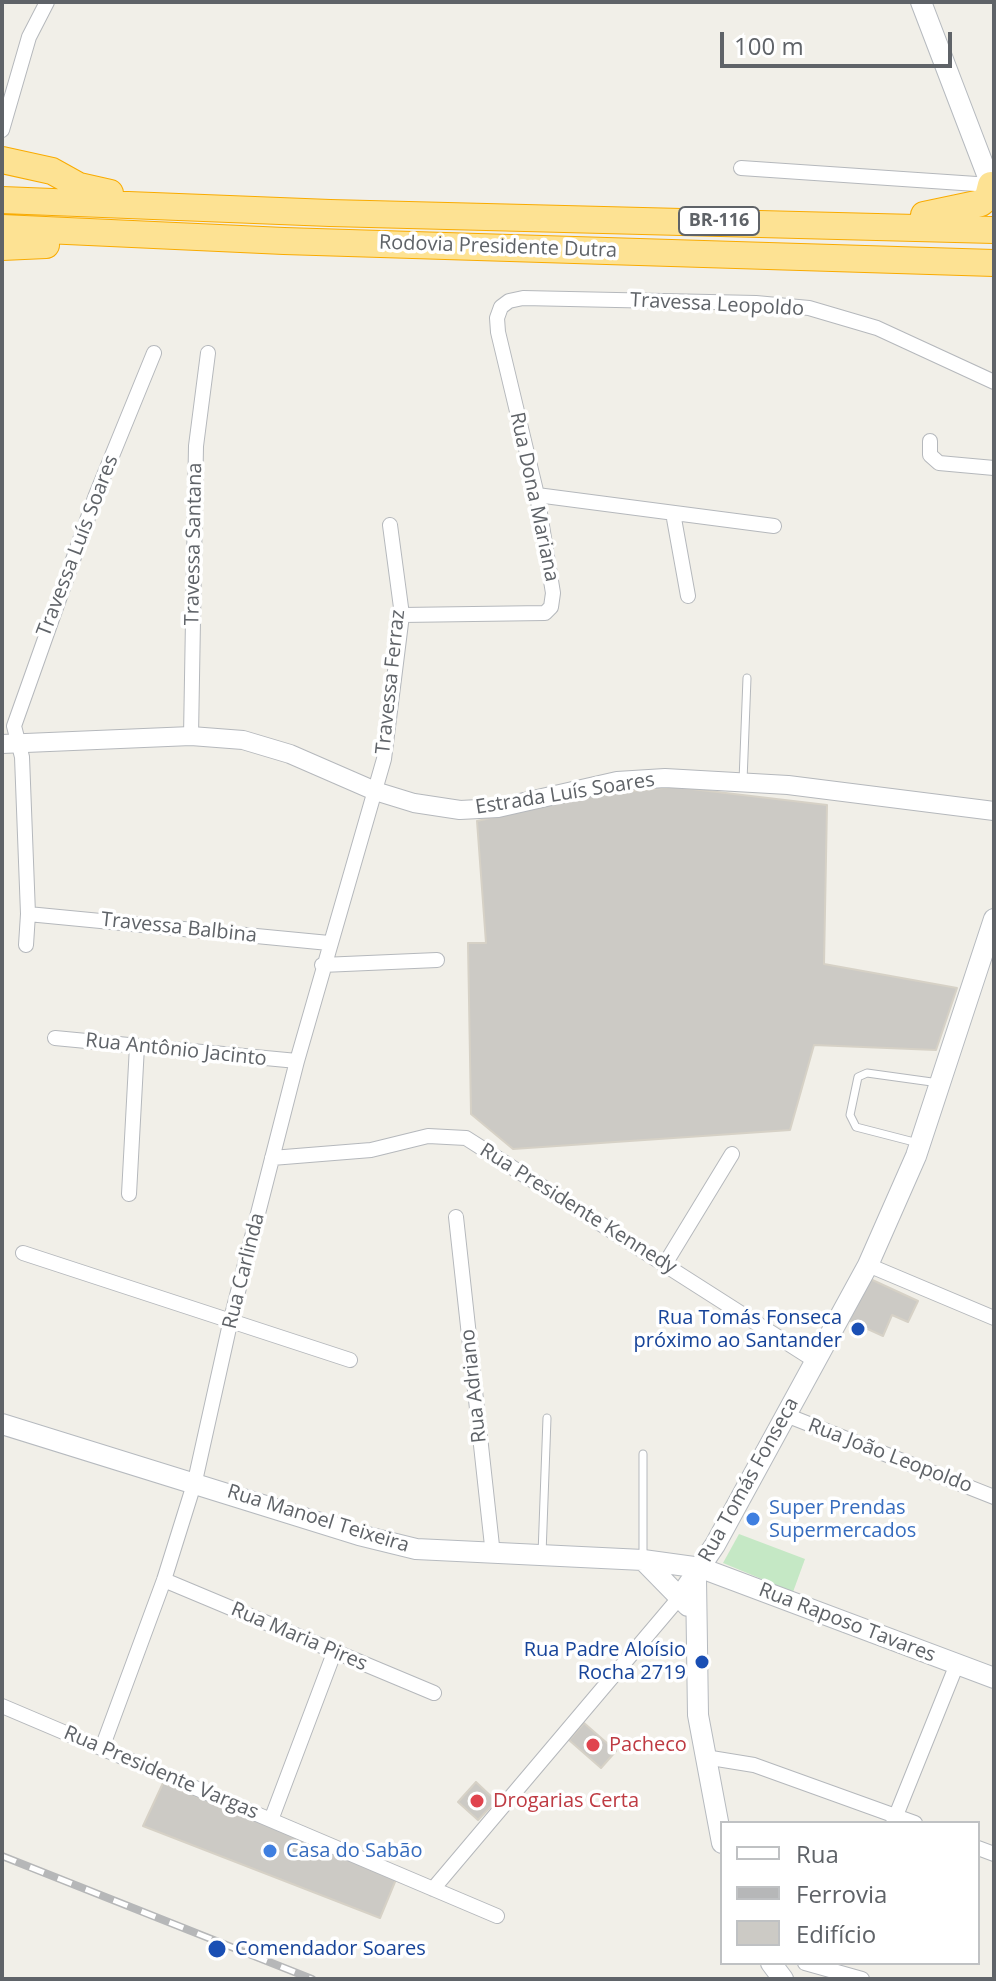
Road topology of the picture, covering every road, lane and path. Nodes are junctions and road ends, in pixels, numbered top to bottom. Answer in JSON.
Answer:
{"nodes":[{"id":1,"x":47,"y":2,"type":"edge"},
{"id":2,"x":921,"y":2,"type":"edge"},
{"id":3,"x":2,"y":130,"type":"edge"},
{"id":4,"x":2,"y":160,"type":"edge"},
{"id":5,"x":741,"y":168,"type":"dead end"},
{"id":6,"x":993,"y":186,"type":"edge"},
{"id":7,"x":2,"y":200,"type":"edge"},
{"id":8,"x":445,"y":214,"type":"junction"},
{"id":9,"x":886,"y":225,"type":"junction"},
{"id":10,"x":2,"y":228,"type":"edge"},
{"id":11,"x":994,"y":230,"type":"edge"},
{"id":12,"x":386,"y":244,"type":"junction"},
{"id":13,"x":2,"y":247,"type":"edge"},
{"id":14,"x":885,"y":260,"type":"junction"},
{"id":15,"x":994,"y":263,"type":"edge"},
{"id":16,"x":994,"y":275,"type":"edge"},
{"id":17,"x":498,"y":332,"type":"joint"},
{"id":18,"x":154,"y":353,"type":"dead end"},
{"id":19,"x":208,"y":353,"type":"dead end"},
{"id":20,"x":994,"y":382,"type":"edge"},
{"id":21,"x":930,"y":441,"type":"dead end"},
{"id":22,"x":994,"y":468,"type":"edge"},
{"id":23,"x":537,"y":495,"type":"junction"},
{"id":24,"x":673,"y":513,"type":"junction"},
{"id":25,"x":390,"y":525,"type":"dead end"},
{"id":26,"x":774,"y":526,"type":"dead end"},
{"id":27,"x":688,"y":596,"type":"dead end"},
{"id":28,"x":402,"y":615,"type":"junction"},
{"id":29,"x":747,"y":678,"type":"dead end"},
{"id":30,"x":191,"y":736,"type":"junction"},
{"id":31,"x":10,"y":743,"type":"edge"},
{"id":32,"x":743,"y":781,"type":"junction"},
{"id":33,"x":375,"y":791,"type":"junction"},
{"id":34,"x":994,"y":811,"type":"edge"},
{"id":35,"x":28,"y":914,"type":"junction"},
{"id":36,"x":994,"y":919,"type":"edge"},
{"id":37,"x":329,"y":943,"type":"junction"},
{"id":38,"x":26,"y":945,"type":"dead end"},
{"id":39,"x":437,"y":960,"type":"dead end"},
{"id":40,"x":322,"y":965,"type":"junction"},
{"id":41,"x":55,"y":1038,"type":"dead end"},
{"id":42,"x":137,"y":1046,"type":"junction"},
{"id":43,"x":297,"y":1061,"type":"junction"},
{"id":44,"x":941,"y":1083,"type":"junction"},
{"id":45,"x":920,"y":1144,"type":"junction"},
{"id":46,"x":732,"y":1154,"type":"dead end"},
{"id":47,"x":272,"y":1158,"type":"junction"},
{"id":48,"x":129,"y":1194,"type":"dead end"},
{"id":49,"x":456,"y":1217,"type":"dead end"},
{"id":50,"x":23,"y":1253,"type":"dead end"},
{"id":51,"x":665,"y":1264,"type":"junction"},
{"id":52,"x":868,"y":1265,"type":"junction"},
{"id":53,"x":994,"y":1318,"type":"edge"},
{"id":54,"x":231,"y":1319,"type":"junction"},
{"id":55,"x":350,"y":1360,"type":"dead end"},
{"id":56,"x":814,"y":1360,"type":"junction"},
{"id":57,"x":786,"y":1415,"type":"junction"},
{"id":58,"x":547,"y":1418,"type":"dead end"},
{"id":59,"x":2,"y":1424,"type":"edge"},
{"id":60,"x":643,"y":1454,"type":"dead end"},
{"id":61,"x":195,"y":1481,"type":"junction"},
{"id":62,"x":994,"y":1497,"type":"edge"},
{"id":63,"x":493,"y":1555,"type":"junction"},
{"id":64,"x":542,"y":1557,"type":"junction"},
{"id":65,"x":643,"y":1560,"type":"junction"},
{"id":66,"x":698,"y":1573,"type":"junction"},
{"id":67,"x":164,"y":1580,"type":"junction"},
{"id":68,"x":687,"y":1605,"type":"junction"},
{"id":69,"x":334,"y":1653,"type":"junction"},
{"id":70,"x":957,"y":1664,"type":"junction"},
{"id":71,"x":994,"y":1678,"type":"edge"},
{"id":72,"x":434,"y":1693,"type":"dead end"},
{"id":73,"x":2,"y":1706,"type":"edge"},
{"id":74,"x":102,"y":1748,"type":"junction"},
{"id":75,"x":705,"y":1757,"type":"junction"},
{"id":76,"x":895,"y":1819,"type":"edge"},
{"id":77,"x":271,"y":1820,"type":"junction"},
{"id":78,"x":720,"y":1833,"type":"edge"},
{"id":79,"x":433,"y":1889,"type":"junction"},
{"id":80,"x":497,"y":1916,"type":"dead end"},
{"id":81,"x":838,"y":1966,"type":"edge"},
{"id":82,"x":862,"y":1979,"type":"edge"}],
"edges":[{"from":1,"to":3,"type":"street"},
{"from":2,"to":6,"type":"main road"},
{"from":4,"to":8,"type":"highway"},
{"from":5,"to":6,"type":"street"},
{"from":6,"to":9,"type":"highway"},
{"from":7,"to":8,"type":"highway","name":"Rodovia Presidente Dutra","number":"BR-116"},
{"from":8,"to":9,"type":"highway","name":"Rodovia Presidente Dutra","number":"BR-116"},
{"from":9,"to":11,"type":"highway","name":"Rodovia Presidente Dutra","number":"BR-116"},
{"from":10,"to":12,"type":"highway","name":"Rodovia Presidente Dutra","number":"BR-116"},
{"from":12,"to":13,"type":"highway"},
{"from":12,"to":14,"type":"highway","name":"Rodovia Presidente Dutra","number":"BR-116"},
{"from":14,"to":15,"type":"highway","name":"Rodovia Presidente Dutra","number":"BR-116"},
{"from":14,"to":16,"type":"highway"},
{"from":17,"to":20,"type":"street","name":"Travessa Leopoldo"},
{"from":17,"to":23,"type":"street","name":"Rua Dona Mariana"},
{"from":18,"to":31,"type":"street","name":"Travessa Luís Soares"},
{"from":19,"to":30,"type":"street","name":"Travessa Santana"},
{"from":21,"to":22,"type":"street"},
{"from":23,"to":24,"type":"street"},
{"from":23,"to":28,"type":"street","name":"Rua Dona Mariana"},
{"from":24,"to":26,"type":"street"},
{"from":24,"to":27,"type":"street"},
{"from":25,"to":28,"type":"street","name":"Travessa Ferraz"},
{"from":28,"to":33,"type":"street","name":"Travessa Ferraz"},
{"from":29,"to":32,"type":"lane"},
{"from":30,"to":31,"type":"street","name":"Estrada Luís Soares"},
{"from":30,"to":33,"type":"street","name":"Estrada Luís Soares"},
{"from":31,"to":35,"type":"street","name":"Travessa Luís Soares"},
{"from":32,"to":33,"type":"street","name":"Estrada Luís Soares"},
{"from":32,"to":34,"type":"street","name":"Estrada Luís Soares"},
{"from":33,"to":37,"type":"street","name":"Rua Carlinda"},
{"from":35,"to":37,"type":"street","name":"Travessa Balbina"},
{"from":35,"to":38,"type":"street","name":"Travessa Luís Soares"},
{"from":36,"to":44,"type":"main road","name":"Rua Tomás Fonseca"},
{"from":37,"to":40,"type":"street","name":"Rua Carlinda"},
{"from":39,"to":40,"type":"street"},
{"from":40,"to":43,"type":"street","name":"Rua Carlinda"},
{"from":41,"to":42,"type":"street","name":"Rua Antônio Jacinto"},
{"from":42,"to":43,"type":"street","name":"Rua Antônio Jacinto"},
{"from":42,"to":48,"type":"street"},
{"from":43,"to":47,"type":"street","name":"Rua Carlinda"},
{"from":44,"to":45,"type":"main road","name":"Rua Tomás Fonseca"},
{"from":44,"to":45,"type":"lane"},
{"from":45,"to":52,"type":"main road","name":"Rua Tomás Fonseca"},
{"from":46,"to":51,"type":"street"},
{"from":47,"to":51,"type":"street","name":"Rua Presidente Kennedy"},
{"from":47,"to":54,"type":"street","name":"Rua Carlinda"},
{"from":49,"to":63,"type":"street","name":"Rua Adriano"},
{"from":50,"to":54,"type":"street"},
{"from":51,"to":56,"type":"street","name":"Rua Presidente Kennedy"},
{"from":52,"to":53,"type":"street"},
{"from":52,"to":56,"type":"main road","name":"Rua Tomás Fonseca"},
{"from":54,"to":55,"type":"street"},
{"from":54,"to":61,"type":"street","name":"Rua Carlinda"},
{"from":56,"to":57,"type":"main road","name":"Rua Tomás Fonseca"},
{"from":57,"to":62,"type":"street","name":"Rua João Leopoldo"},
{"from":57,"to":66,"type":"main road","name":"Rua Tomás Fonseca"},
{"from":58,"to":64,"type":"lane"},
{"from":59,"to":61,"type":"main road","name":"Rua Manoel Teixeira"},
{"from":60,"to":65,"type":"lane"},
{"from":61,"to":63,"type":"main road","name":"Rua Manoel Teixeira"},
{"from":61,"to":67,"type":"street","name":"Rua Carlinda"},
{"from":63,"to":64,"type":"main road","name":"Rua Manoel Teixeira"},
{"from":64,"to":65,"type":"main road","name":"Rua Manoel Teixeira"},
{"from":65,"to":66,"type":"main road","name":"Rua Manoel Teixeira"},
{"from":65,"to":68,"type":"main road"},
{"from":66,"to":68,"type":"main road"},
{"from":66,"to":70,"type":"main road","name":"Rua Raposo Tavares"},
{"from":67,"to":69,"type":"street","name":"Rua Maria Pires"},
{"from":67,"to":74,"type":"street","name":"Rua Carlinda"},
{"from":68,"to":75,"type":"main road"},
{"from":68,"to":79,"type":"street"},
{"from":69,"to":72,"type":"street","name":"Rua Maria Pires"},
{"from":69,"to":77,"type":"street"},
{"from":70,"to":71,"type":"main road","name":"Rua Raposo Tavares"},
{"from":70,"to":76,"type":"street"},
{"from":73,"to":74,"type":"street","name":"Rua Presidente Vargas"},
{"from":74,"to":77,"type":"street","name":"Rua Presidente Vargas"},
{"from":75,"to":76,"type":"street"},
{"from":75,"to":78,"type":"main road"},
{"from":77,"to":79,"type":"street","name":"Rua Presidente Vargas"},
{"from":79,"to":80,"type":"street","name":"Rua Presidente Vargas"},
{"from":81,"to":82,"type":"street"}]}
